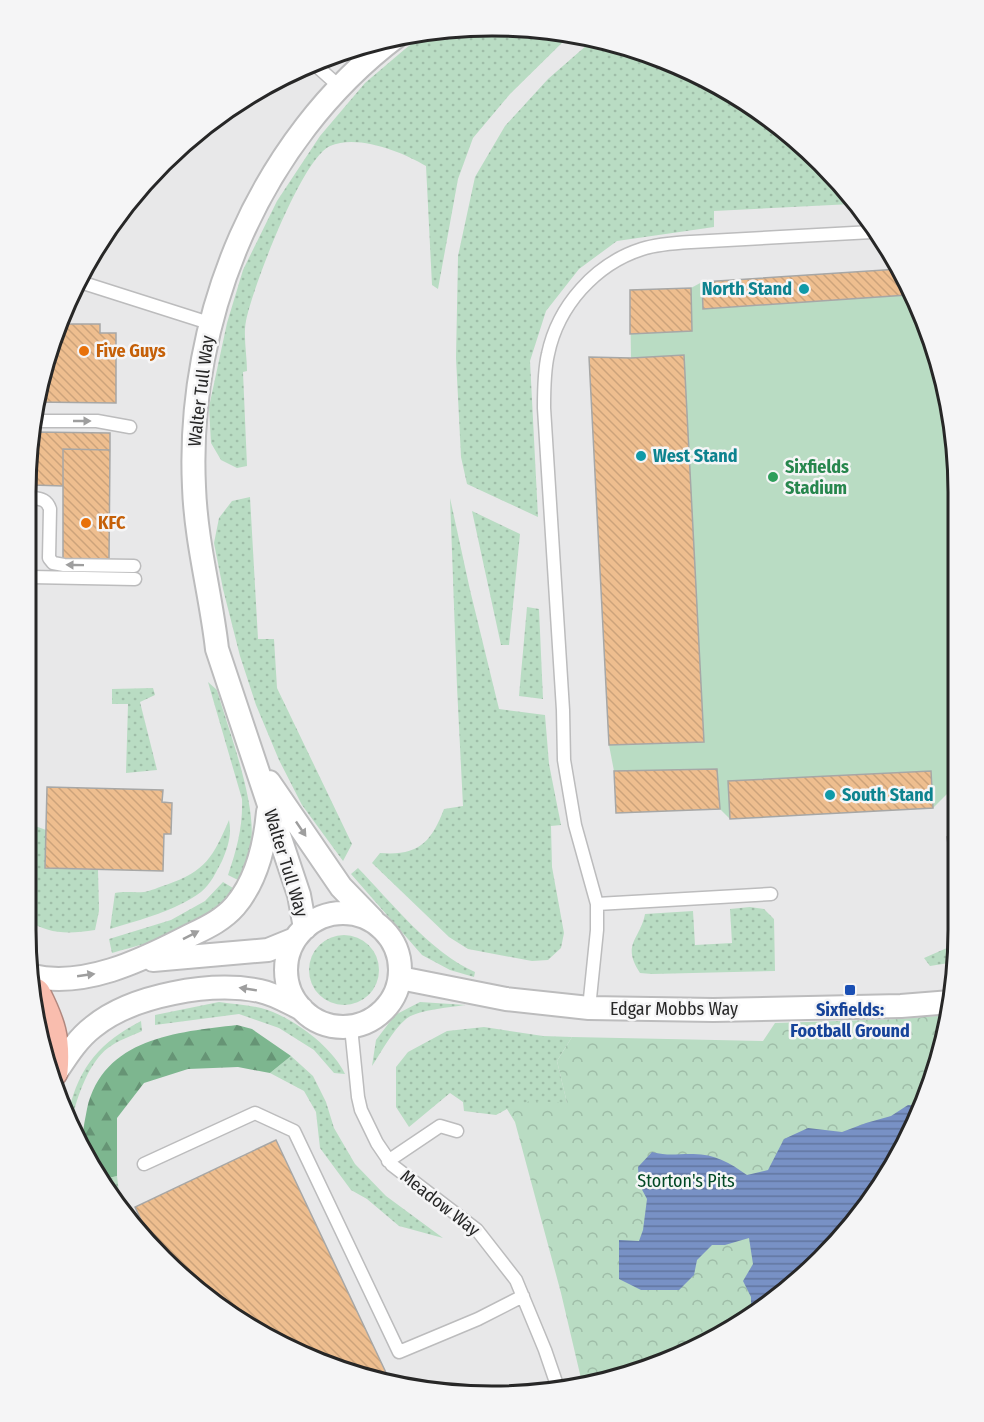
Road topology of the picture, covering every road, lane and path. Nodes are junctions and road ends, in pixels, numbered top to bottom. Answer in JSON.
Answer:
{"nodes":[{"id":1,"x":381,"y":50,"type":"edge"},
{"id":2,"x":321,"y":70,"type":"edge"},
{"id":3,"x":340,"y":87,"type":"junction"},
{"id":4,"x":866,"y":232,"type":"edge"},
{"id":5,"x":86,"y":284,"type":"edge"},
{"id":6,"x":209,"y":323,"type":"junction"},
{"id":7,"x":42,"y":421,"type":"edge"},
{"id":8,"x":130,"y":427,"type":"dead end"},
{"id":9,"x":36,"y":498,"type":"edge"},
{"id":10,"x":134,"y":566,"type":"dead end"},
{"id":11,"x":36,"y":577,"type":"edge"},
{"id":12,"x":135,"y":579,"type":"dead end"},
{"id":13,"x":256,"y":763,"type":"junction"},
{"id":14,"x":268,"y":806,"type":"junction"},
{"id":15,"x":771,"y":894,"type":"dead end"},
{"id":16,"x":597,"y":904,"type":"junction"},
{"id":17,"x":376,"y":923,"type":"junction"},
{"id":18,"x":300,"y":934,"type":"junction"},
{"id":19,"x":139,"y":962,"type":"junction"},
{"id":20,"x":39,"y":976,"type":"edge"},
{"id":21,"x":400,"y":978,"type":"junction"},
{"id":22,"x":942,"y":1003,"type":"edge"},
{"id":23,"x":589,"y":1008,"type":"junction"},
{"id":24,"x":302,"y":1009,"type":"junction"},
{"id":25,"x":44,"y":1015,"type":"edge"},
{"id":26,"x":351,"y":1027,"type":"junction"},
{"id":27,"x":53,"y":1051,"type":"edge"},
{"id":28,"x":58,"y":1069,"type":"edge"},
{"id":29,"x":457,"y":1131,"type":"dead end"},
{"id":30,"x":388,"y":1161,"type":"junction"},
{"id":31,"x":144,"y":1164,"type":"dead end"},
{"id":32,"x":523,"y":1296,"type":"junction"},
{"id":33,"x":556,"y":1381,"type":"edge"}],
"edges":[{"from":1,"to":3,"type":"street","name":"Walter Tull Way"},
{"from":2,"to":3,"type":"lane"},
{"from":3,"to":6,"type":"street","name":"Walter Tull Way"},
{"from":4,"to":16,"type":"lane"},
{"from":5,"to":6,"type":"lane"},
{"from":6,"to":13,"type":"street","name":"Walter Tull Way"},
{"from":7,"to":8,"type":"lane","one_way":true},
{"from":10,"to":9,"type":"lane","one_way":true},
{"from":11,"to":12,"type":"lane"},
{"from":13,"to":14,"type":"street","name":"Walter Tull Way"},
{"from":13,"to":17,"type":"street","name":"Walter Tull Way","one_way":true},
{"from":14,"to":18,"type":"street","name":"Walter Tull Way"},
{"from":19,"to":14,"type":"street","one_way":true},
{"from":15,"to":16,"type":"lane"},
{"from":16,"to":23,"type":"lane"},
{"from":17,"to":18,"type":"street"},
{"from":17,"to":21,"type":"street"},
{"from":18,"to":19,"type":"street"},
{"from":18,"to":24,"type":"street"},
{"from":20,"to":19,"type":"street","one_way":true},
{"from":21,"to":23,"type":"street","name":"Edgar Mobbs Way"},
{"from":21,"to":26,"type":"street"},
{"from":22,"to":23,"type":"street","name":"Edgar Mobbs Way"},
{"from":24,"to":26,"type":"street"},
{"from":24,"to":28,"type":"street","one_way":true},
{"from":25,"to":27,"type":"highway"},
{"from":26,"to":30,"type":"lane","name":"Meadow Way"},
{"from":29,"to":30,"type":"lane"},
{"from":30,"to":32,"type":"lane","name":"Meadow Way"},
{"from":31,"to":32,"type":"lane"},
{"from":32,"to":33,"type":"lane","name":"Meadow Way"}]}
